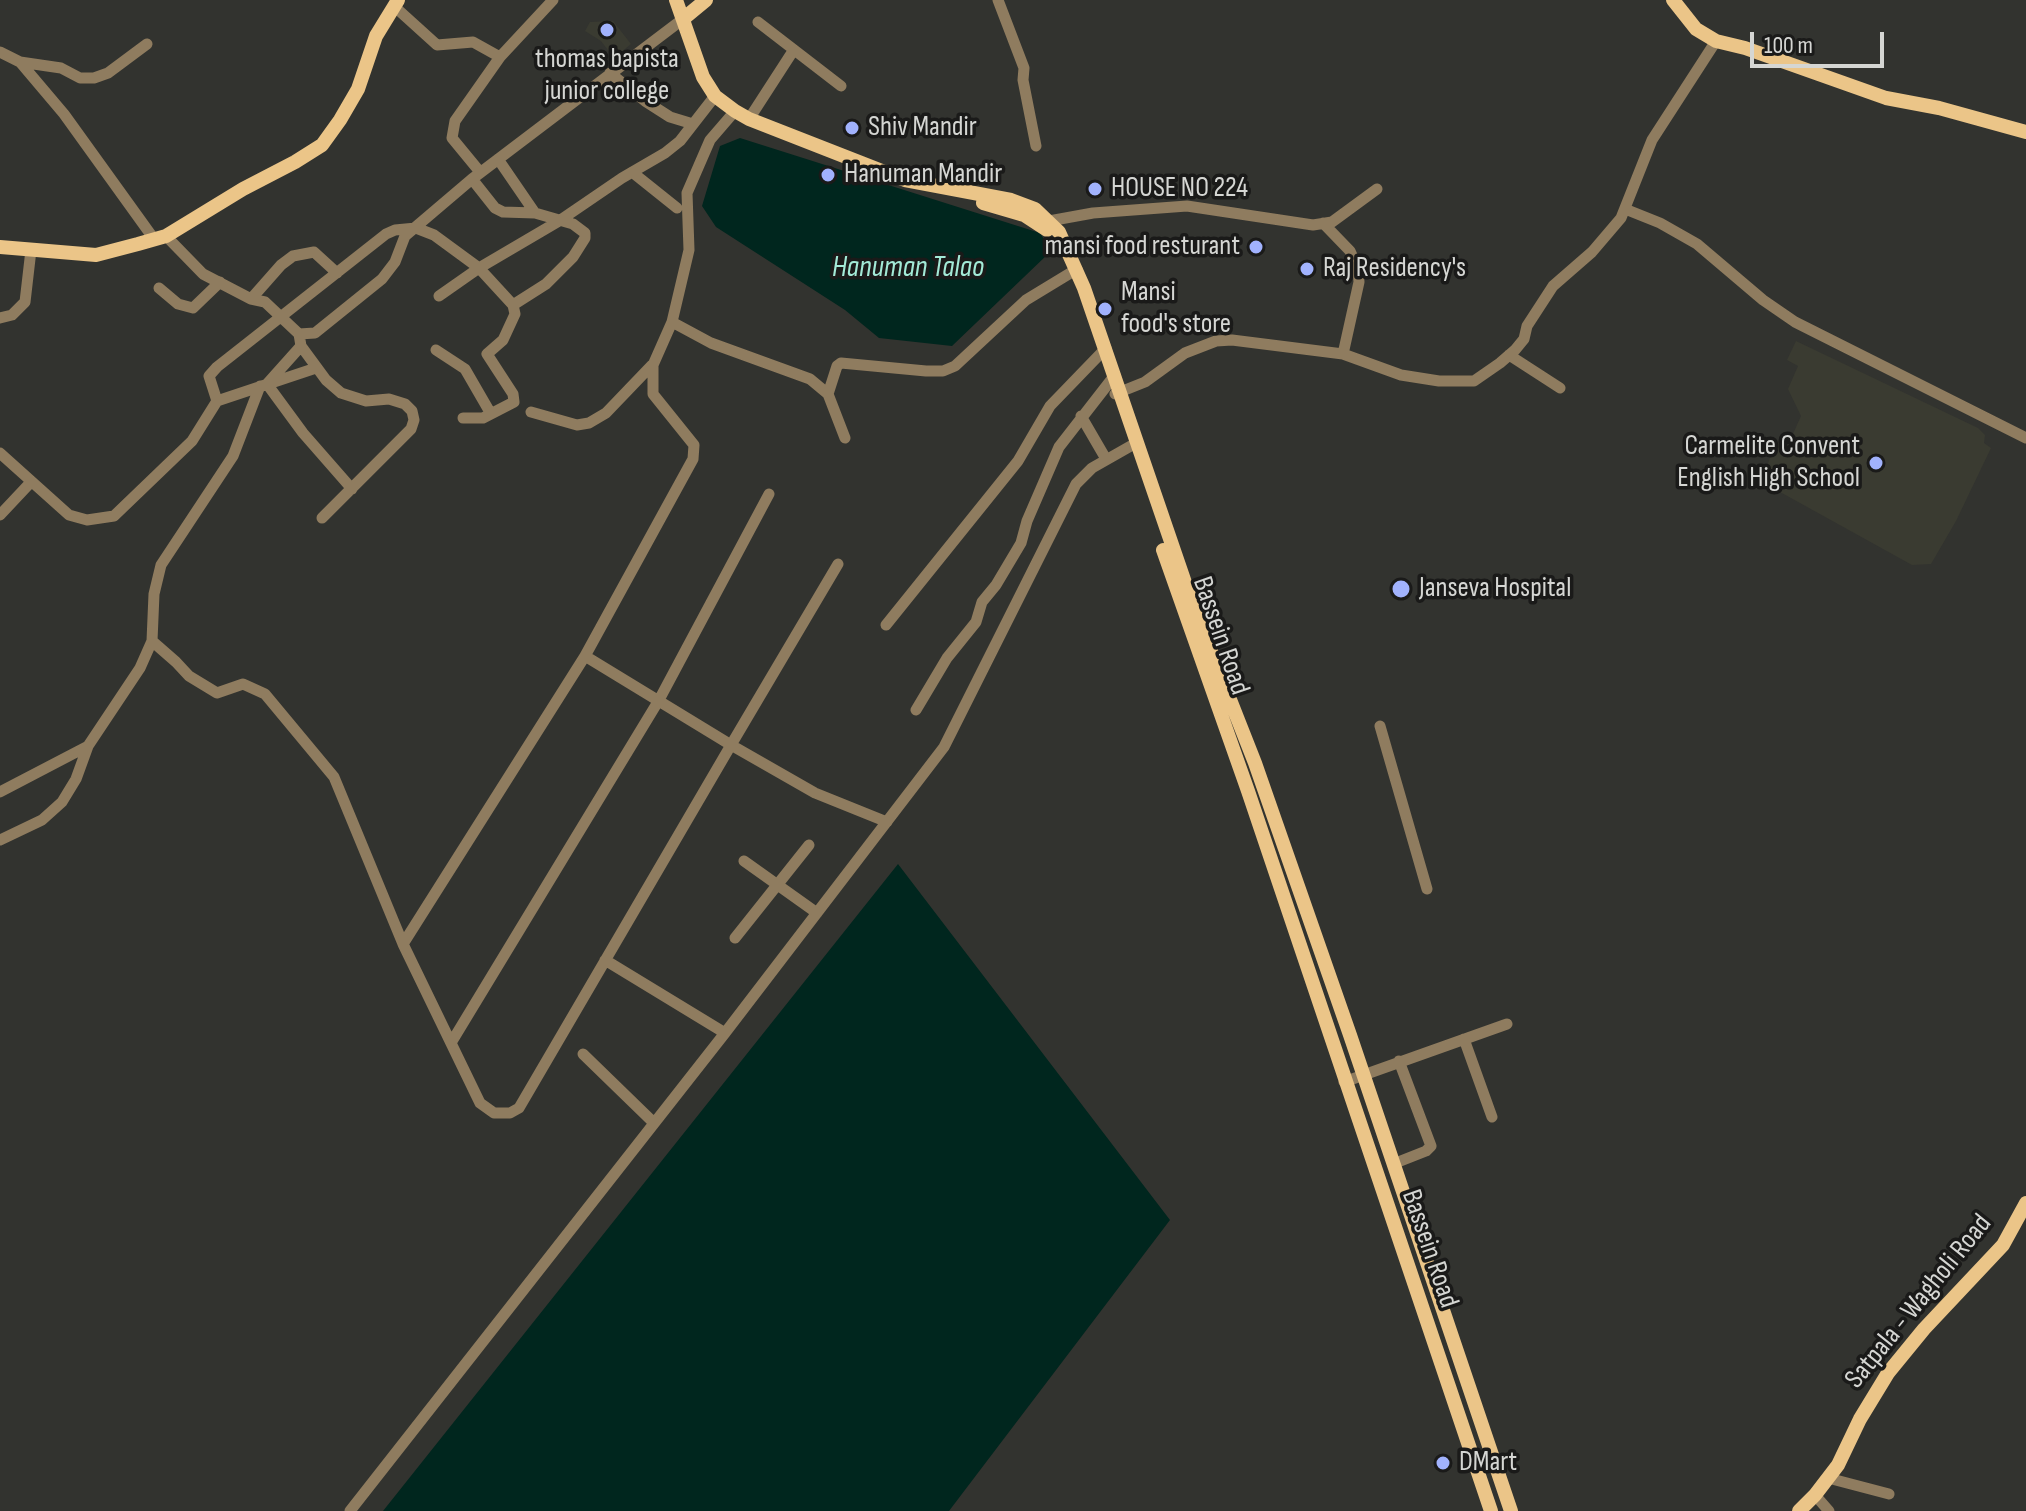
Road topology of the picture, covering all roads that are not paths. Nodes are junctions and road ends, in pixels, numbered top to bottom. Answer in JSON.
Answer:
{"nodes":[{"id":1,"x":553,"y":0,"type":"edge"},
{"id":2,"x":668,"y":0,"type":"edge"},
{"id":3,"x":676,"y":0,"type":"edge"},
{"id":4,"x":706,"y":0,"type":"edge"},
{"id":5,"x":998,"y":0,"type":"edge"},
{"id":6,"x":1673,"y":0,"type":"edge"},
{"id":7,"x":396,"y":4,"type":"edge"},
{"id":8,"x":680,"y":21,"type":"junction"},
{"id":9,"x":758,"y":22,"type":"dead end"},
{"id":10,"x":1716,"y":41,"type":"junction"},
{"id":11,"x":147,"y":44,"type":"dead end"},
{"id":12,"x":793,"y":51,"type":"junction"},
{"id":13,"x":0,"y":52,"type":"edge"},
{"id":14,"x":500,"y":57,"type":"junction"},
{"id":15,"x":20,"y":62,"type":"junction"},
{"id":16,"x":610,"y":73,"type":"junction"},
{"id":17,"x":841,"y":86,"type":"dead end"},
{"id":18,"x":713,"y":99,"type":"junction"},
{"id":19,"x":732,"y":114,"type":"junction"},
{"id":20,"x":749,"y":119,"type":"junction"},
{"id":21,"x":693,"y":124,"type":"junction"},
{"id":22,"x":2026,"y":132,"type":"edge"},
{"id":23,"x":1036,"y":146,"type":"dead end"},
{"id":24,"x":498,"y":159,"type":"junction"},
{"id":25,"x":632,"y":172,"type":"junction"},
{"id":26,"x":476,"y":176,"type":"junction"},
{"id":27,"x":1377,"y":189,"type":"dead end"},
{"id":28,"x":677,"y":208,"type":"dead end"},
{"id":29,"x":1625,"y":209,"type":"junction"},
{"id":30,"x":535,"y":213,"type":"junction"},
{"id":31,"x":559,"y":221,"type":"junction"},
{"id":32,"x":1046,"y":223,"type":"junction"},
{"id":33,"x":1323,"y":223,"type":"junction"},
{"id":34,"x":416,"y":228,"type":"junction"},
{"id":35,"x":160,"y":238,"type":"junction"},
{"id":36,"x":0,"y":247,"type":"edge"},
{"id":37,"x":31,"y":250,"type":"junction"},
{"id":38,"x":479,"y":268,"type":"junction"},
{"id":39,"x":1074,"y":271,"type":"junction"},
{"id":40,"x":337,"y":273,"type":"junction"},
{"id":41,"x":220,"y":282,"type":"junction"},
{"id":42,"x":159,"y":288,"type":"dead end"},
{"id":43,"x":439,"y":296,"type":"dead end"},
{"id":44,"x":251,"y":299,"type":"junction"},
{"id":45,"x":513,"y":305,"type":"junction"},
{"id":46,"x":281,"y":316,"type":"junction"},
{"id":47,"x":0,"y":318,"type":"edge"},
{"id":48,"x":672,"y":322,"type":"junction"},
{"id":49,"x":300,"y":340,"type":"junction"},
{"id":50,"x":436,"y":350,"type":"dead end"},
{"id":51,"x":1104,"y":350,"type":"junction"},
{"id":52,"x":1343,"y":354,"type":"junction"},
{"id":53,"x":1509,"y":355,"type":"junction"},
{"id":54,"x":653,"y":365,"type":"junction"},
{"id":55,"x":316,"y":368,"type":"junction"},
{"id":56,"x":263,"y":385,"type":"junction"},
{"id":57,"x":1115,"y":386,"type":"junction"},
{"id":58,"x":1560,"y":388,"type":"dead end"},
{"id":59,"x":828,"y":394,"type":"junction"},
{"id":60,"x":217,"y":401,"type":"junction"},
{"id":61,"x":531,"y":412,"type":"dead end"},
{"id":62,"x":491,"y":414,"type":"junction"},
{"id":63,"x":1081,"y":416,"type":"junction"},
{"id":64,"x":463,"y":418,"type":"dead end"},
{"id":65,"x":845,"y":438,"type":"dead end"},
{"id":66,"x":2026,"y":438,"type":"edge"},
{"id":67,"x":1133,"y":444,"type":"junction"},
{"id":68,"x":0,"y":453,"type":"edge"},
{"id":69,"x":1106,"y":459,"type":"junction"},
{"id":70,"x":31,"y":482,"type":"junction"},
{"id":71,"x":352,"y":489,"type":"junction"},
{"id":72,"x":769,"y":494,"type":"dead end"},
{"id":73,"x":0,"y":515,"type":"edge"},
{"id":74,"x":322,"y":518,"type":"dead end"},
{"id":75,"x":838,"y":564,"type":"dead end"},
{"id":76,"x":886,"y":625,"type":"dead end"},
{"id":77,"x":152,"y":641,"type":"junction"},
{"id":78,"x":585,"y":656,"type":"junction"},
{"id":79,"x":659,"y":700,"type":"junction"},
{"id":80,"x":916,"y":710,"type":"dead end"},
{"id":81,"x":1380,"y":726,"type":"dead end"},
{"id":82,"x":731,"y":745,"type":"junction"},
{"id":83,"x":88,"y":746,"type":"junction"},
{"id":84,"x":0,"y":792,"type":"edge"},
{"id":85,"x":887,"y":822,"type":"junction"},
{"id":86,"x":0,"y":840,"type":"edge"},
{"id":87,"x":809,"y":845,"type":"dead end"},
{"id":88,"x":744,"y":861,"type":"dead end"},
{"id":89,"x":777,"y":884,"type":"junction"},
{"id":90,"x":1427,"y":889,"type":"dead end"},
{"id":91,"x":1303,"y":902,"type":"junction"},
{"id":92,"x":1286,"y":909,"type":"junction"},
{"id":93,"x":817,"y":913,"type":"junction"},
{"id":94,"x":735,"y":938,"type":"dead end"},
{"id":95,"x":403,"y":944,"type":"junction"},
{"id":96,"x":605,"y":960,"type":"junction"},
{"id":97,"x":1507,"y":1024,"type":"dead end"},
{"id":98,"x":725,"y":1033,"type":"junction"},
{"id":99,"x":1464,"y":1039,"type":"junction"},
{"id":100,"x":451,"y":1043,"type":"junction"},
{"id":101,"x":583,"y":1054,"type":"dead end"},
{"id":102,"x":1399,"y":1061,"type":"junction"},
{"id":103,"x":1363,"y":1074,"type":"junction"},
{"id":104,"x":1344,"y":1082,"type":"junction"},
{"id":105,"x":1492,"y":1117,"type":"dead end"},
{"id":106,"x":654,"y":1123,"type":"junction"},
{"id":107,"x":1393,"y":1164,"type":"junction"},
{"id":108,"x":2026,"y":1203,"type":"edge"},
{"id":109,"x":1828,"y":1478,"type":"junction"},
{"id":110,"x":1889,"y":1494,"type":"dead end"},
{"id":111,"x":1815,"y":1495,"type":"junction"},
{"id":112,"x":1509,"y":1504,"type":"edge"},
{"id":113,"x":1489,"y":1507,"type":"edge"},
{"id":114,"x":350,"y":1511,"type":"edge"},
{"id":115,"x":1799,"y":1511,"type":"edge"},
{"id":116,"x":1829,"y":1511,"type":"edge"}],
"edges":[{"from":1,"to":14,"type":"street"},
{"from":2,"to":8,"type":"main road"},
{"from":3,"to":8,"type":"main road"},
{"from":4,"to":8,"type":"main road"},
{"from":5,"to":23,"type":"street"},
{"from":6,"to":10,"type":"main road"},
{"from":7,"to":14,"type":"street"},
{"from":7,"to":35,"type":"main road"},
{"from":8,"to":16,"type":"street"},
{"from":8,"to":18,"type":"main road"},
{"from":9,"to":12,"type":"street"},
{"from":10,"to":22,"type":"main road"},
{"from":10,"to":29,"type":"street"},
{"from":11,"to":15,"type":"street"},
{"from":12,"to":17,"type":"street"},
{"from":12,"to":20,"type":"street"},
{"from":13,"to":15,"type":"street"},
{"from":14,"to":26,"type":"street"},
{"from":15,"to":35,"type":"street"},
{"from":16,"to":21,"type":"street"},
{"from":16,"to":24,"type":"street"},
{"from":18,"to":19,"type":"main road"},
{"from":18,"to":21,"type":"street"},
{"from":19,"to":20,"type":"main road"},
{"from":19,"to":32,"type":"main road"},
{"from":19,"to":48,"type":"street"},
{"from":20,"to":32,"type":"main road"},
{"from":21,"to":25,"type":"street"},
{"from":24,"to":26,"type":"street"},
{"from":24,"to":30,"type":"street"},
{"from":25,"to":28,"type":"street"},
{"from":25,"to":31,"type":"street"},
{"from":26,"to":30,"type":"street"},
{"from":26,"to":34,"type":"street"},
{"from":27,"to":33,"type":"street"},
{"from":29,"to":53,"type":"street"},
{"from":29,"to":66,"type":"street"},
{"from":30,"to":31,"type":"street"},
{"from":31,"to":38,"type":"street"},
{"from":31,"to":45,"type":"street"},
{"from":32,"to":33,"type":"street"},
{"from":32,"to":39,"type":"main road","name":"Bassein Road"},
{"from":33,"to":52,"type":"street"},
{"from":34,"to":38,"type":"street"},
{"from":34,"to":40,"type":"street"},
{"from":34,"to":49,"type":"street"},
{"from":35,"to":37,"type":"main road"},
{"from":35,"to":41,"type":"street"},
{"from":36,"to":37,"type":"main road"},
{"from":37,"to":47,"type":"street"},
{"from":38,"to":43,"type":"street"},
{"from":38,"to":45,"type":"street"},
{"from":39,"to":51,"type":"main road","name":"Bassein Road"},
{"from":39,"to":59,"type":"street"},
{"from":40,"to":44,"type":"street"},
{"from":40,"to":46,"type":"street"},
{"from":41,"to":42,"type":"street"},
{"from":41,"to":44,"type":"street"},
{"from":44,"to":46,"type":"street"},
{"from":45,"to":62,"type":"street"},
{"from":46,"to":49,"type":"street"},
{"from":46,"to":60,"type":"street"},
{"from":48,"to":54,"type":"street"},
{"from":48,"to":59,"type":"street"},
{"from":49,"to":55,"type":"street"},
{"from":49,"to":56,"type":"street"},
{"from":50,"to":62,"type":"street"},
{"from":51,"to":57,"type":"main road","name":"Bassein Road"},
{"from":51,"to":76,"type":"street"},
{"from":52,"to":53,"type":"street"},
{"from":52,"to":57,"type":"street"},
{"from":53,"to":58,"type":"street"},
{"from":54,"to":61,"type":"street"},
{"from":54,"to":78,"type":"street"},
{"from":55,"to":56,"type":"street"},
{"from":55,"to":71,"type":"street"},
{"from":56,"to":60,"type":"street"},
{"from":56,"to":71,"type":"street"},
{"from":56,"to":77,"type":"street"},
{"from":57,"to":63,"type":"street"},
{"from":57,"to":67,"type":"main road","name":"Bassein Road"},
{"from":59,"to":65,"type":"street"},
{"from":60,"to":70,"type":"street"},
{"from":62,"to":64,"type":"street"},
{"from":63,"to":69,"type":"street"},
{"from":63,"to":80,"type":"street"},
{"from":67,"to":69,"type":"street"},
{"from":67,"to":91,"type":"main road","name":"Bassein Road"},
{"from":67,"to":92,"type":"main road","name":"Bassein Road"},
{"from":68,"to":70,"type":"street"},
{"from":69,"to":85,"type":"street"},
{"from":70,"to":73,"type":"street"},
{"from":71,"to":74,"type":"street"},
{"from":72,"to":79,"type":"street"},
{"from":75,"to":82,"type":"street"},
{"from":77,"to":83,"type":"street"},
{"from":77,"to":95,"type":"street"},
{"from":78,"to":79,"type":"street"},
{"from":78,"to":95,"type":"street"},
{"from":79,"to":82,"type":"street"},
{"from":79,"to":100,"type":"street"},
{"from":81,"to":90,"type":"street"},
{"from":82,"to":85,"type":"street"},
{"from":82,"to":96,"type":"street"},
{"from":83,"to":84,"type":"street"},
{"from":83,"to":86,"type":"street"},
{"from":85,"to":93,"type":"street"},
{"from":87,"to":89,"type":"street"},
{"from":88,"to":89,"type":"street"},
{"from":89,"to":93,"type":"street"},
{"from":89,"to":94,"type":"street"},
{"from":91,"to":92,"type":"main road"},
{"from":91,"to":103,"type":"main road","name":"Bassein Road"},
{"from":92,"to":104,"type":"main road","name":"Bassein Road"},
{"from":93,"to":98,"type":"street"},
{"from":95,"to":100,"type":"street"},
{"from":96,"to":98,"type":"street"},
{"from":96,"to":100,"type":"street"},
{"from":97,"to":99,"type":"street"},
{"from":98,"to":106,"type":"street"},
{"from":99,"to":102,"type":"street"},
{"from":99,"to":105,"type":"street"},
{"from":101,"to":106,"type":"street"},
{"from":102,"to":103,"type":"street"},
{"from":102,"to":107,"type":"street"},
{"from":103,"to":104,"type":"street"},
{"from":103,"to":107,"type":"main road","name":"Bassein Road"},
{"from":104,"to":113,"type":"main road","name":"Bassein Road"},
{"from":106,"to":114,"type":"street"},
{"from":107,"to":112,"type":"main road","name":"Bassein Road"},
{"from":108,"to":109,"type":"main road","name":"Satpala - Wagholi Road"},
{"from":109,"to":110,"type":"street"},
{"from":109,"to":111,"type":"main road","name":"Satpala - Wagholi Road"},
{"from":111,"to":115,"type":"main road","name":"Satpala - Wagholi Road"},
{"from":111,"to":116,"type":"street"},
{"from":112,"to":113,"type":"main road"}]}
